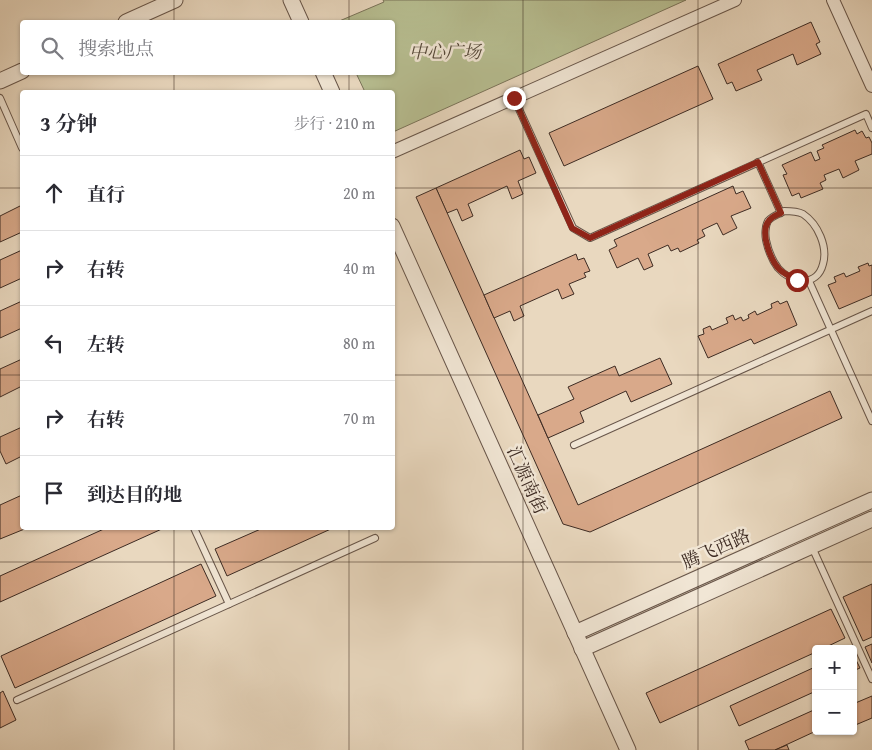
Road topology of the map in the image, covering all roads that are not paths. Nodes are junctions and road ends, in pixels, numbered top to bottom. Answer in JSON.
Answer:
{"nodes":[{"id":1,"x":175,"y":0,"type":"edge"},
{"id":2,"x":291,"y":0,"type":"edge"},
{"id":3,"x":735,"y":0,"type":"edge"},
{"id":4,"x":833,"y":0,"type":"edge"},
{"id":5,"x":130,"y":20,"type":"edge"},
{"id":6,"x":300,"y":20,"type":"edge"},
{"id":7,"x":20,"y":72,"type":"edge"},
{"id":8,"x":324,"y":75,"type":"edge"},
{"id":9,"x":0,"y":81,"type":"edge"},
{"id":10,"x":872,"y":86,"type":"edge"},
{"id":11,"x":331,"y":90,"type":"edge"},
{"id":12,"x":0,"y":98,"type":"edge"},
{"id":13,"x":514,"y":98,"type":"junction"},
{"id":14,"x":872,"y":128,"type":"edge"},
{"id":15,"x":20,"y":143,"type":"edge"},
{"id":16,"x":395,"y":151,"type":"edge"},
{"id":17,"x":758,"y":162,"type":"junction"},
{"id":18,"x":781,"y":213,"type":"junction"},
{"id":19,"x":395,"y":233,"type":"edge"},
{"id":20,"x":809,"y":281,"type":"junction"},
{"id":21,"x":872,"y":311,"type":"edge"},
{"id":22,"x":831,"y":330,"type":"junction"},
{"id":23,"x":872,"y":421,"type":"edge"},
{"id":24,"x":574,"y":445,"type":"dead end"},
{"id":25,"x":872,"y":500,"type":"edge"},
{"id":26,"x":872,"y":519,"type":"edge"},
{"id":27,"x":195,"y":530,"type":"edge"},
{"id":28,"x":375,"y":538,"type":"dead end"},
{"id":29,"x":811,"y":546,"type":"junction"},
{"id":30,"x":229,"y":604,"type":"junction"},
{"id":31,"x":575,"y":633,"type":"junction"},
{"id":32,"x":582,"y":649,"type":"junction"},
{"id":33,"x":872,"y":679,"type":"edge"},
{"id":34,"x":17,"y":700,"type":"dead end"},
{"id":35,"x":628,"y":750,"type":"edge"}],
"edges":[{"from":1,"to":5,"type":"street"},
{"from":2,"to":6,"type":"street"},
{"from":3,"to":13,"type":"street"},
{"from":4,"to":10,"type":"street"},
{"from":7,"to":9,"type":"street"},
{"from":8,"to":11,"type":"street"},
{"from":12,"to":15,"type":"lane"},
{"from":13,"to":16,"type":"street"},
{"from":13,"to":17,"type":"lane"},
{"from":14,"to":17,"type":"lane"},
{"from":17,"to":18,"type":"lane"},
{"from":18,"to":20,"type":"lane"},
{"from":18,"to":20,"type":"lane"},
{"from":19,"to":31,"type":"street","name":"汇源南街"},
{"from":20,"to":22,"type":"lane"},
{"from":21,"to":22,"type":"lane"},
{"from":22,"to":23,"type":"lane"},
{"from":22,"to":24,"type":"lane"},
{"from":25,"to":31,"type":"street","name":"腾飞西路"},
{"from":26,"to":29,"type":"street","name":"腾飞西路"},
{"from":27,"to":30,"type":"lane"},
{"from":28,"to":30,"type":"lane"},
{"from":29,"to":32,"type":"street","name":"腾飞西路"},
{"from":29,"to":33,"type":"lane"},
{"from":30,"to":34,"type":"lane"},
{"from":31,"to":32,"type":"street","name":"汇源南街"},
{"from":32,"to":35,"type":"street","name":"汇源南街"}]}
